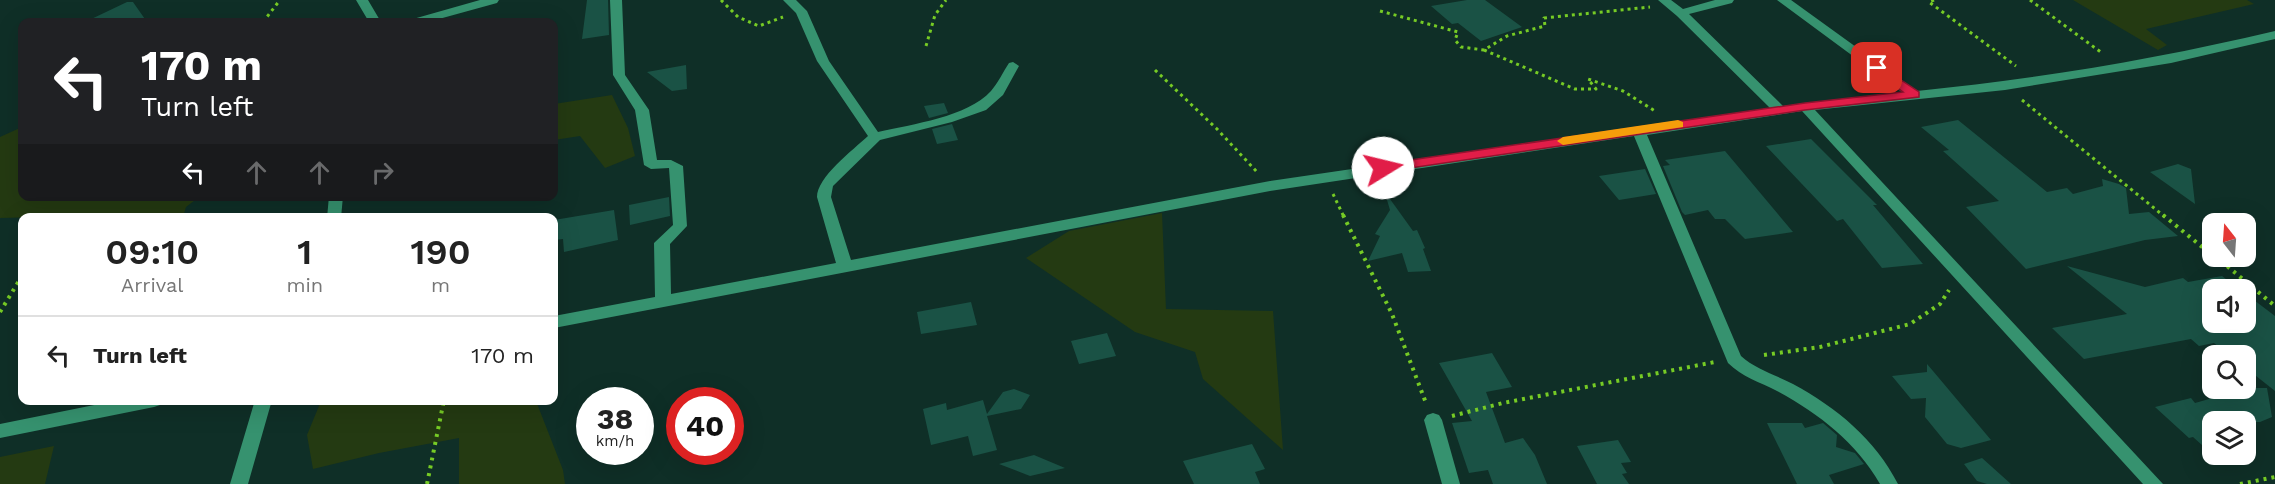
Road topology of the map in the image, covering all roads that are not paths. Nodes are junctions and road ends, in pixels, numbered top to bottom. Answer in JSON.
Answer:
{"nodes":[{"id":1,"x":362,"y":0,"type":"edge"},
{"id":2,"x":493,"y":0,"type":"edge"},
{"id":3,"x":616,"y":0,"type":"edge"},
{"id":4,"x":789,"y":0,"type":"edge"},
{"id":5,"x":1728,"y":0,"type":"edge"},
{"id":6,"x":1783,"y":0,"type":"edge"},
{"id":7,"x":1666,"y":2,"type":"edge"},
{"id":8,"x":1681,"y":13,"type":"junction"},
{"id":9,"x":373,"y":18,"type":"edge"},
{"id":10,"x":431,"y":18,"type":"edge"},
{"id":11,"x":2275,"y":35,"type":"edge"},
{"id":12,"x":1012,"y":66,"type":"dead end"},
{"id":13,"x":1914,"y":95,"type":"junction"},
{"id":14,"x":1805,"y":106,"type":"junction"},
{"id":15,"x":1780,"y":111,"type":"junction"},
{"id":16,"x":1638,"y":130,"type":"junction"},
{"id":17,"x":875,"y":137,"type":"junction"},
{"id":18,"x":845,"y":267,"type":"junction"},
{"id":19,"x":663,"y":302,"type":"junction"},
{"id":20,"x":558,"y":321,"type":"edge"},
{"id":21,"x":129,"y":405,"type":"edge"},
{"id":22,"x":263,"y":405,"type":"edge"},
{"id":23,"x":1433,"y":420,"type":"road end"},
{"id":24,"x":0,"y":431,"type":"edge"},
{"id":25,"x":239,"y":484,"type":"edge"},
{"id":26,"x":1451,"y":484,"type":"edge"},
{"id":27,"x":1889,"y":484,"type":"edge"},
{"id":28,"x":2154,"y":484,"type":"edge"}],
"edges":[{"from":1,"to":9,"type":"street"},
{"from":2,"to":10,"type":"street"},
{"from":3,"to":19,"type":"street"},
{"from":4,"to":17,"type":"street"},
{"from":5,"to":8,"type":"street"},
{"from":6,"to":13,"type":"street"},
{"from":7,"to":8,"type":"street"},
{"from":8,"to":15,"type":"street"},
{"from":11,"to":13,"type":"street"},
{"from":12,"to":17,"type":"street"},
{"from":13,"to":14,"type":"street"},
{"from":14,"to":15,"type":"street"},
{"from":14,"to":28,"type":"street"},
{"from":15,"to":16,"type":"street"},
{"from":16,"to":18,"type":"street"},
{"from":16,"to":27,"type":"street"},
{"from":17,"to":18,"type":"street"},
{"from":18,"to":19,"type":"street"},
{"from":19,"to":20,"type":"street"},
{"from":21,"to":24,"type":"street"},
{"from":22,"to":25,"type":"street"},
{"from":23,"to":26,"type":"street"}]}
